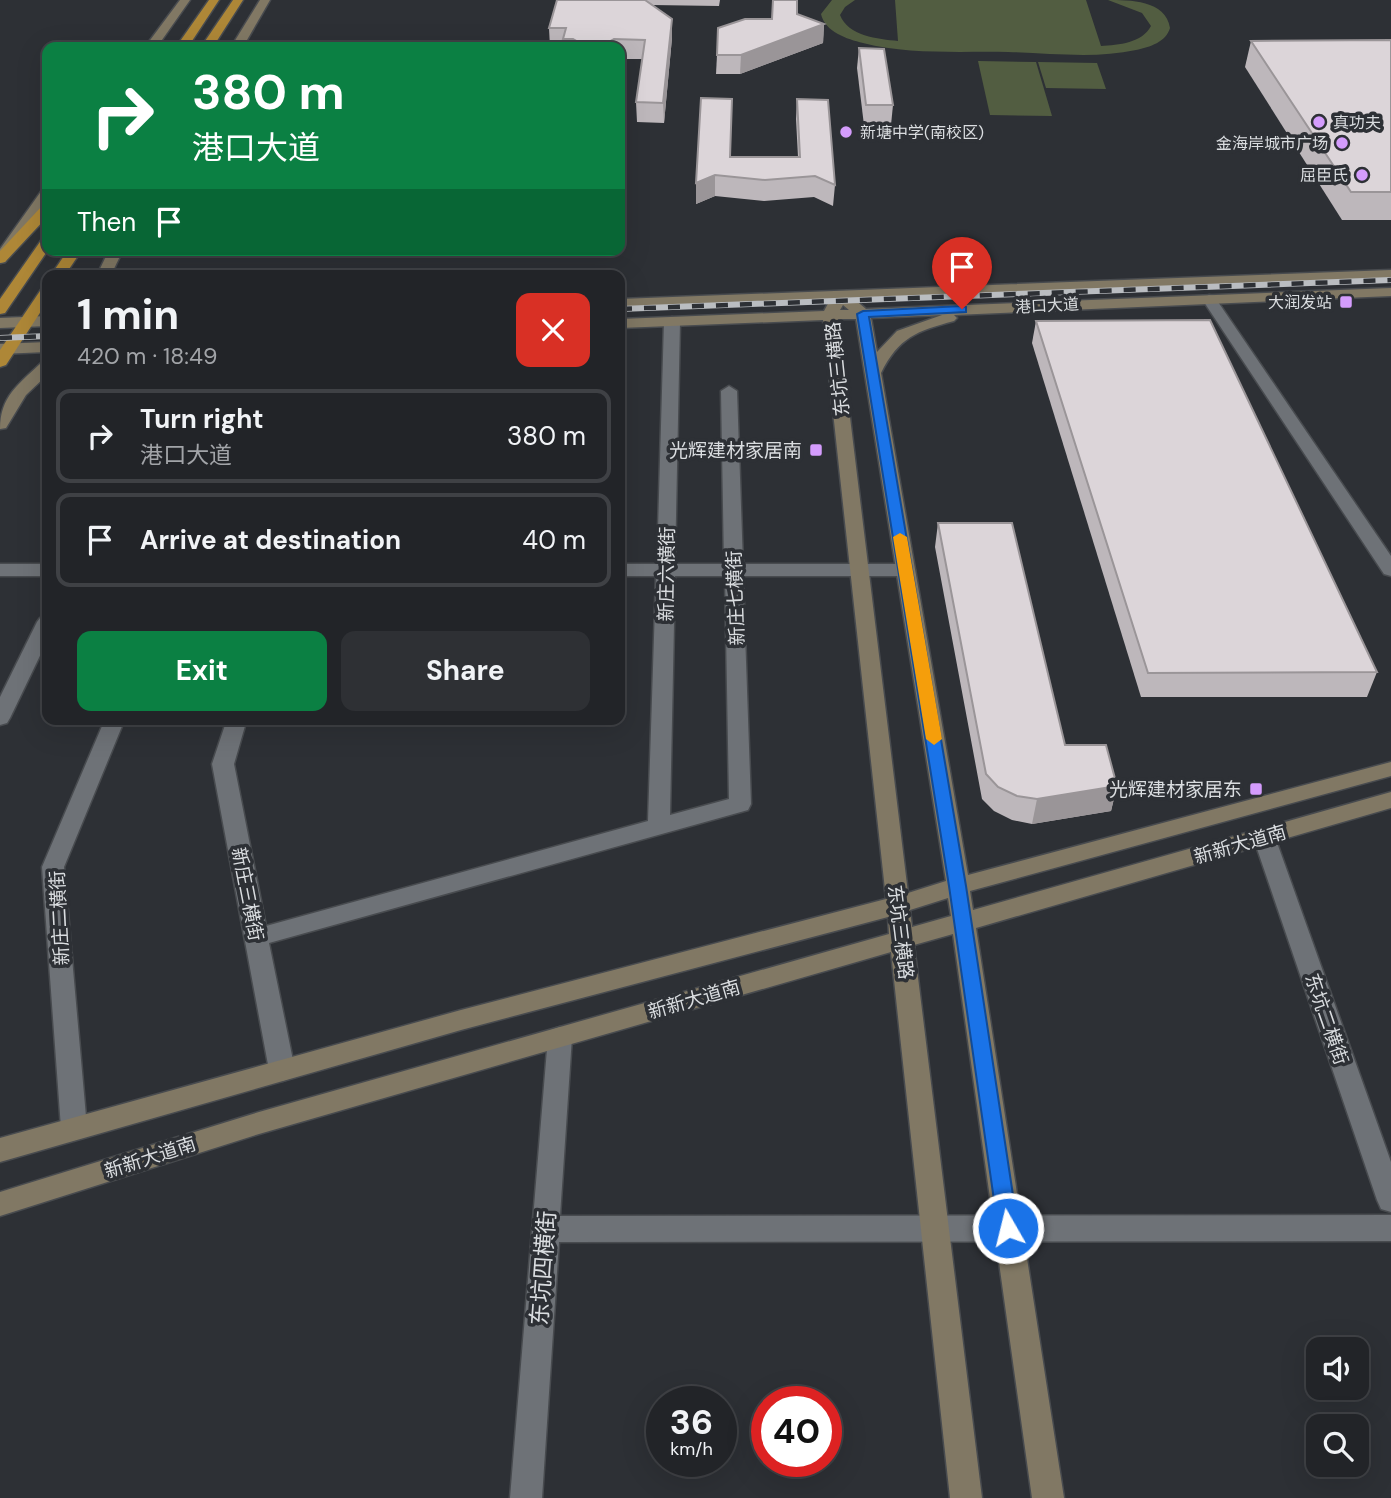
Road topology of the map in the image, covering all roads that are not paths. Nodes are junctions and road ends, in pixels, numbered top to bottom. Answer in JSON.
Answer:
{"nodes":[{"id":1,"x":185,"y":0,"type":"edge"},
{"id":2,"x":214,"y":0,"type":"edge"},
{"id":3,"x":238,"y":0,"type":"edge"},
{"id":4,"x":265,"y":0,"type":"edge"},
{"id":5,"x":155,"y":42,"type":"edge"},
{"id":6,"x":185,"y":42,"type":"edge"},
{"id":7,"x":210,"y":42,"type":"edge"},
{"id":8,"x":240,"y":42,"type":"edge"},
{"id":9,"x":42,"y":200,"type":"edge"},
{"id":10,"x":42,"y":214,"type":"edge"},
{"id":11,"x":42,"y":249,"type":"edge"},
{"id":12,"x":0,"y":259,"type":"edge"},
{"id":13,"x":1391,"y":274,"type":"edge"},
{"id":14,"x":1391,"y":292,"type":"edge"},
{"id":15,"x":840,"y":295,"type":"junction"},
{"id":16,"x":42,"y":298,"type":"edge"},
{"id":17,"x":1209,"y":299,"type":"junction"},
{"id":18,"x":625,"y":303,"type":"edge"},
{"id":19,"x":986,"y":308,"type":"junction"},
{"id":20,"x":0,"y":310,"type":"edge"},
{"id":21,"x":863,"y":314,"type":"junction"},
{"id":22,"x":830,"y":315,"type":"junction"},
{"id":23,"x":42,"y":321,"type":"edge"},
{"id":24,"x":26,"y":322,"type":"junction"},
{"id":25,"x":672,"y":322,"type":"junction"},
{"id":26,"x":0,"y":323,"type":"edge"},
{"id":27,"x":625,"y":324,"type":"edge"},
{"id":28,"x":42,"y":348,"type":"edge"},
{"id":29,"x":3,"y":353,"type":"edge"},
{"id":30,"x":42,"y":371,"type":"edge"},
{"id":31,"x":873,"y":373,"type":"junction"},
{"id":32,"x":729,"y":391,"type":"dead end"},
{"id":33,"x":0,"y":425,"type":"edge"},
{"id":34,"x":0,"y":570,"type":"edge"},
{"id":35,"x":42,"y":570,"type":"edge"},
{"id":36,"x":625,"y":570,"type":"edge"},
{"id":37,"x":666,"y":570,"type":"junction"},
{"id":38,"x":734,"y":570,"type":"junction"},
{"id":39,"x":859,"y":570,"type":"junction"},
{"id":40,"x":906,"y":570,"type":"junction"},
{"id":41,"x":1391,"y":570,"type":"edge"},
{"id":42,"x":42,"y":632,"type":"edge"},
{"id":43,"x":0,"y":718,"type":"edge"},
{"id":44,"x":112,"y":725,"type":"edge"},
{"id":45,"x":235,"y":725,"type":"edge"},
{"id":46,"x":1391,"y":769,"type":"edge"},
{"id":47,"x":1391,"y":800,"type":"edge"},
{"id":48,"x":659,"y":827,"type":"junction"},
{"id":49,"x":1264,"y":837,"type":"junction"},
{"id":50,"x":958,"y":886,"type":"junction"},
{"id":51,"x":898,"y":905,"type":"junction"},
{"id":52,"x":963,"y":923,"type":"junction"},
{"id":53,"x":256,"y":938,"type":"junction"},
{"id":54,"x":903,"y":940,"type":"junction"},
{"id":55,"x":560,"y":1037,"type":"junction"},
{"id":56,"x":282,"y":1070,"type":"junction"},
{"id":57,"x":74,"y":1128,"type":"junction"},
{"id":58,"x":0,"y":1150,"type":"edge"},
{"id":59,"x":1391,"y":1200,"type":"edge"},
{"id":60,"x":0,"y":1205,"type":"edge"},
{"id":61,"x":1008,"y":1228,"type":"junction"},
{"id":62,"x":1391,"y":1228,"type":"edge"},
{"id":63,"x":545,"y":1229,"type":"junction"},
{"id":64,"x":935,"y":1229,"type":"junction"},
{"id":65,"x":526,"y":1498,"type":"edge"},
{"id":66,"x":966,"y":1498,"type":"edge"},
{"id":67,"x":1048,"y":1498,"type":"edge"}],
"edges":[{"from":1,"to":5,"type":"street"},
{"from":2,"to":6,"type":"highway"},
{"from":3,"to":7,"type":"highway"},
{"from":4,"to":8,"type":"street"},
{"from":9,"to":12,"type":"street"},
{"from":10,"to":12,"type":"highway"},
{"from":11,"to":20,"type":"highway"},
{"from":13,"to":15,"type":"street","name":"港口大道"},
{"from":14,"to":17,"type":"street","name":"港口大道"},
{"from":15,"to":18,"type":"street","name":"港口大道"},
{"from":15,"to":21,"type":"street","name":"东坑三横路"},
{"from":15,"to":22,"type":"street","name":"东坑三横路"},
{"from":16,"to":24,"type":"highway"},
{"from":17,"to":19,"type":"street","name":"港口大道"},
{"from":17,"to":41,"type":"street"},
{"from":19,"to":21,"type":"street","name":"港口大道"},
{"from":19,"to":31,"type":"street"},
{"from":21,"to":22,"type":"street","name":"港口大道"},
{"from":21,"to":31,"type":"street","name":"东坑三横路"},
{"from":22,"to":25,"type":"street","name":"港口大道"},
{"from":22,"to":39,"type":"street","name":"东坑三横路"},
{"from":23,"to":24,"type":"street"},
{"from":24,"to":26,"type":"street"},
{"from":24,"to":29,"type":"highway"},
{"from":25,"to":27,"type":"street","name":"港口大道"},
{"from":25,"to":37,"type":"street","name":"新庄六横街"},
{"from":28,"to":29,"type":"street"},
{"from":30,"to":33,"type":"street"},
{"from":31,"to":40,"type":"street","name":"东坑三横路"},
{"from":32,"to":38,"type":"street","name":"新庄七横街"},
{"from":34,"to":35,"type":"street"},
{"from":36,"to":37,"type":"street"},
{"from":37,"to":38,"type":"street"},
{"from":37,"to":48,"type":"street","name":"新庄六横街"},
{"from":38,"to":39,"type":"street"},
{"from":38,"to":48,"type":"street","name":"新庄七横街"},
{"from":39,"to":40,"type":"street"},
{"from":39,"to":51,"type":"street","name":"东坑三横路"},
{"from":40,"to":50,"type":"street","name":"东坑三横路"},
{"from":42,"to":43,"type":"street"},
{"from":44,"to":57,"type":"street","name":"新庄二横街"},
{"from":45,"to":53,"type":"street","name":"新庄三横街"},
{"from":46,"to":50,"type":"street","name":"新新大道南"},
{"from":47,"to":49,"type":"street","name":"新新大道南"},
{"from":48,"to":53,"type":"street"},
{"from":49,"to":52,"type":"street","name":"新新大道南"},
{"from":49,"to":59,"type":"street","name":"东坑二横街"},
{"from":50,"to":51,"type":"street","name":"新新大道南"},
{"from":50,"to":52,"type":"street","name":"东坑三横路"},
{"from":51,"to":54,"type":"street","name":"东坑三横路"},
{"from":51,"to":56,"type":"street","name":"新新大道南"},
{"from":52,"to":54,"type":"street","name":"新新大道南"},
{"from":52,"to":61,"type":"street","name":"东坑三横路"},
{"from":53,"to":56,"type":"street","name":"新庄三横街"},
{"from":54,"to":55,"type":"street","name":"新新大道南"},
{"from":54,"to":64,"type":"street","name":"东坑三横路"},
{"from":55,"to":60,"type":"street","name":"新新大道南"},
{"from":55,"to":63,"type":"street","name":"东坑四横街"},
{"from":56,"to":57,"type":"street","name":"新新大道南"},
{"from":57,"to":58,"type":"street","name":"新新大道南"},
{"from":61,"to":62,"type":"street"},
{"from":61,"to":64,"type":"street"},
{"from":61,"to":67,"type":"street","name":"东坑三横路"},
{"from":63,"to":64,"type":"street"},
{"from":63,"to":65,"type":"street","name":"东坑四横街"},
{"from":64,"to":66,"type":"street","name":"东坑三横路"}]}
